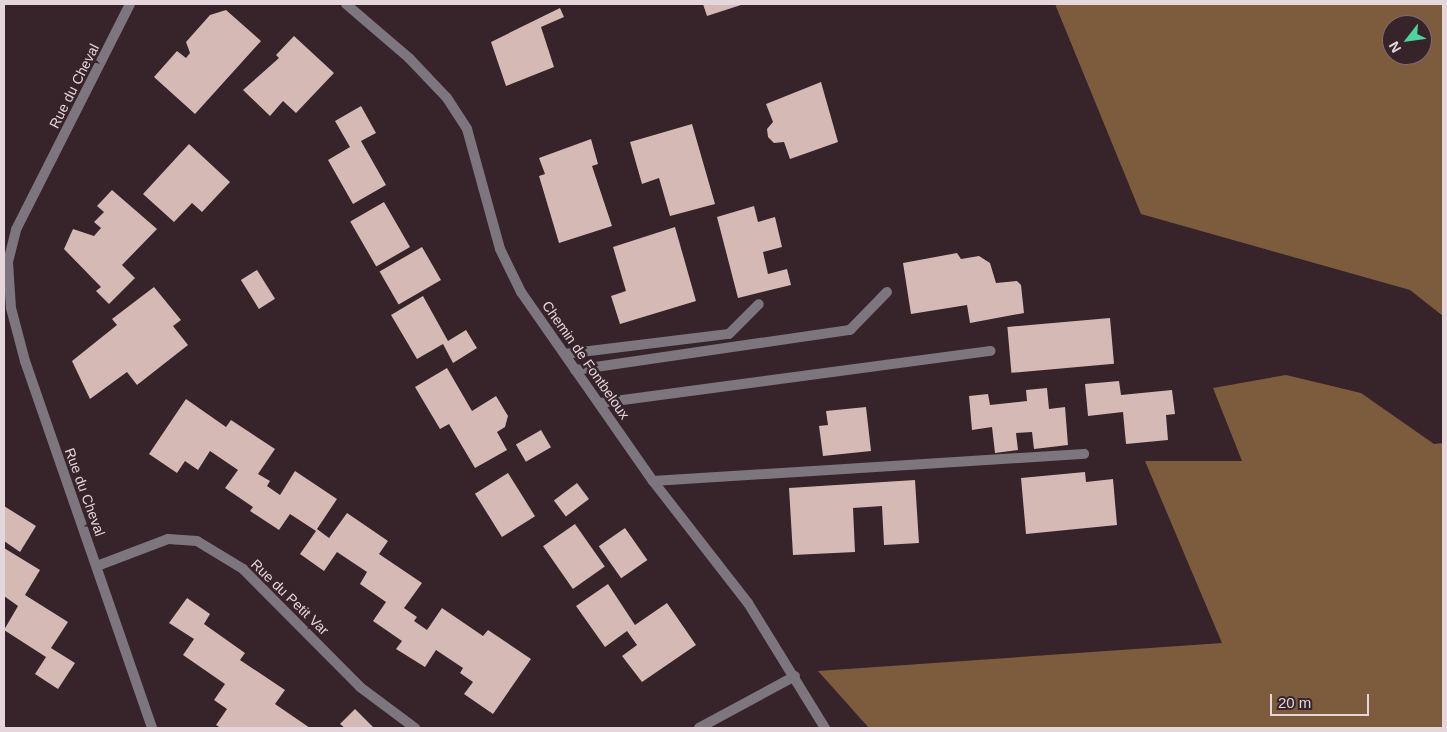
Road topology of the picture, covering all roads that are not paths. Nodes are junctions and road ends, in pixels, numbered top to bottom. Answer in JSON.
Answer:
{"nodes":[{"id":1,"x":130,"y":4,"type":"edge"},
{"id":2,"x":346,"y":4,"type":"edge"},
{"id":3,"x":6,"y":261,"type":"edge"},
{"id":4,"x":887,"y":292,"type":"dead end"},
{"id":5,"x":759,"y":304,"type":"dead end"},
{"id":6,"x":991,"y":351,"type":"dead end"},
{"id":7,"x":565,"y":354,"type":"junction"},
{"id":8,"x":575,"y":370,"type":"junction"},
{"id":9,"x":600,"y":402,"type":"junction"},
{"id":10,"x":1084,"y":454,"type":"dead end"},
{"id":11,"x":653,"y":481,"type":"junction"},
{"id":12,"x":97,"y":566,"type":"junction"},
{"id":13,"x":795,"y":676,"type":"junction"},
{"id":14,"x":152,"y":728,"type":"edge"},
{"id":15,"x":415,"y":728,"type":"edge"},
{"id":16,"x":699,"y":728,"type":"edge"},
{"id":17,"x":825,"y":728,"type":"edge"}],
"edges":[{"from":1,"to":3,"type":"street","name":"Rue du Cheval"},
{"from":2,"to":7,"type":"street","name":"Chemin de Fontbeloux"},
{"from":3,"to":12,"type":"street","name":"Rue du Cheval"},
{"from":4,"to":8,"type":"street"},
{"from":5,"to":7,"type":"street"},
{"from":6,"to":9,"type":"street"},
{"from":7,"to":8,"type":"street","name":"Chemin de Fontbeloux"},
{"from":8,"to":9,"type":"street","name":"Chemin de Fontbeloux"},
{"from":9,"to":11,"type":"street","name":"Chemin de Fontbeloux"},
{"from":10,"to":11,"type":"street"},
{"from":11,"to":13,"type":"street","name":"Chemin de Fontbeloux"},
{"from":12,"to":14,"type":"street","name":"Rue du Cheval"},
{"from":12,"to":15,"type":"street","name":"Rue du Petit Var"},
{"from":13,"to":16,"type":"street"},
{"from":13,"to":17,"type":"street","name":"Chemin de Fontbeloux"}]}
